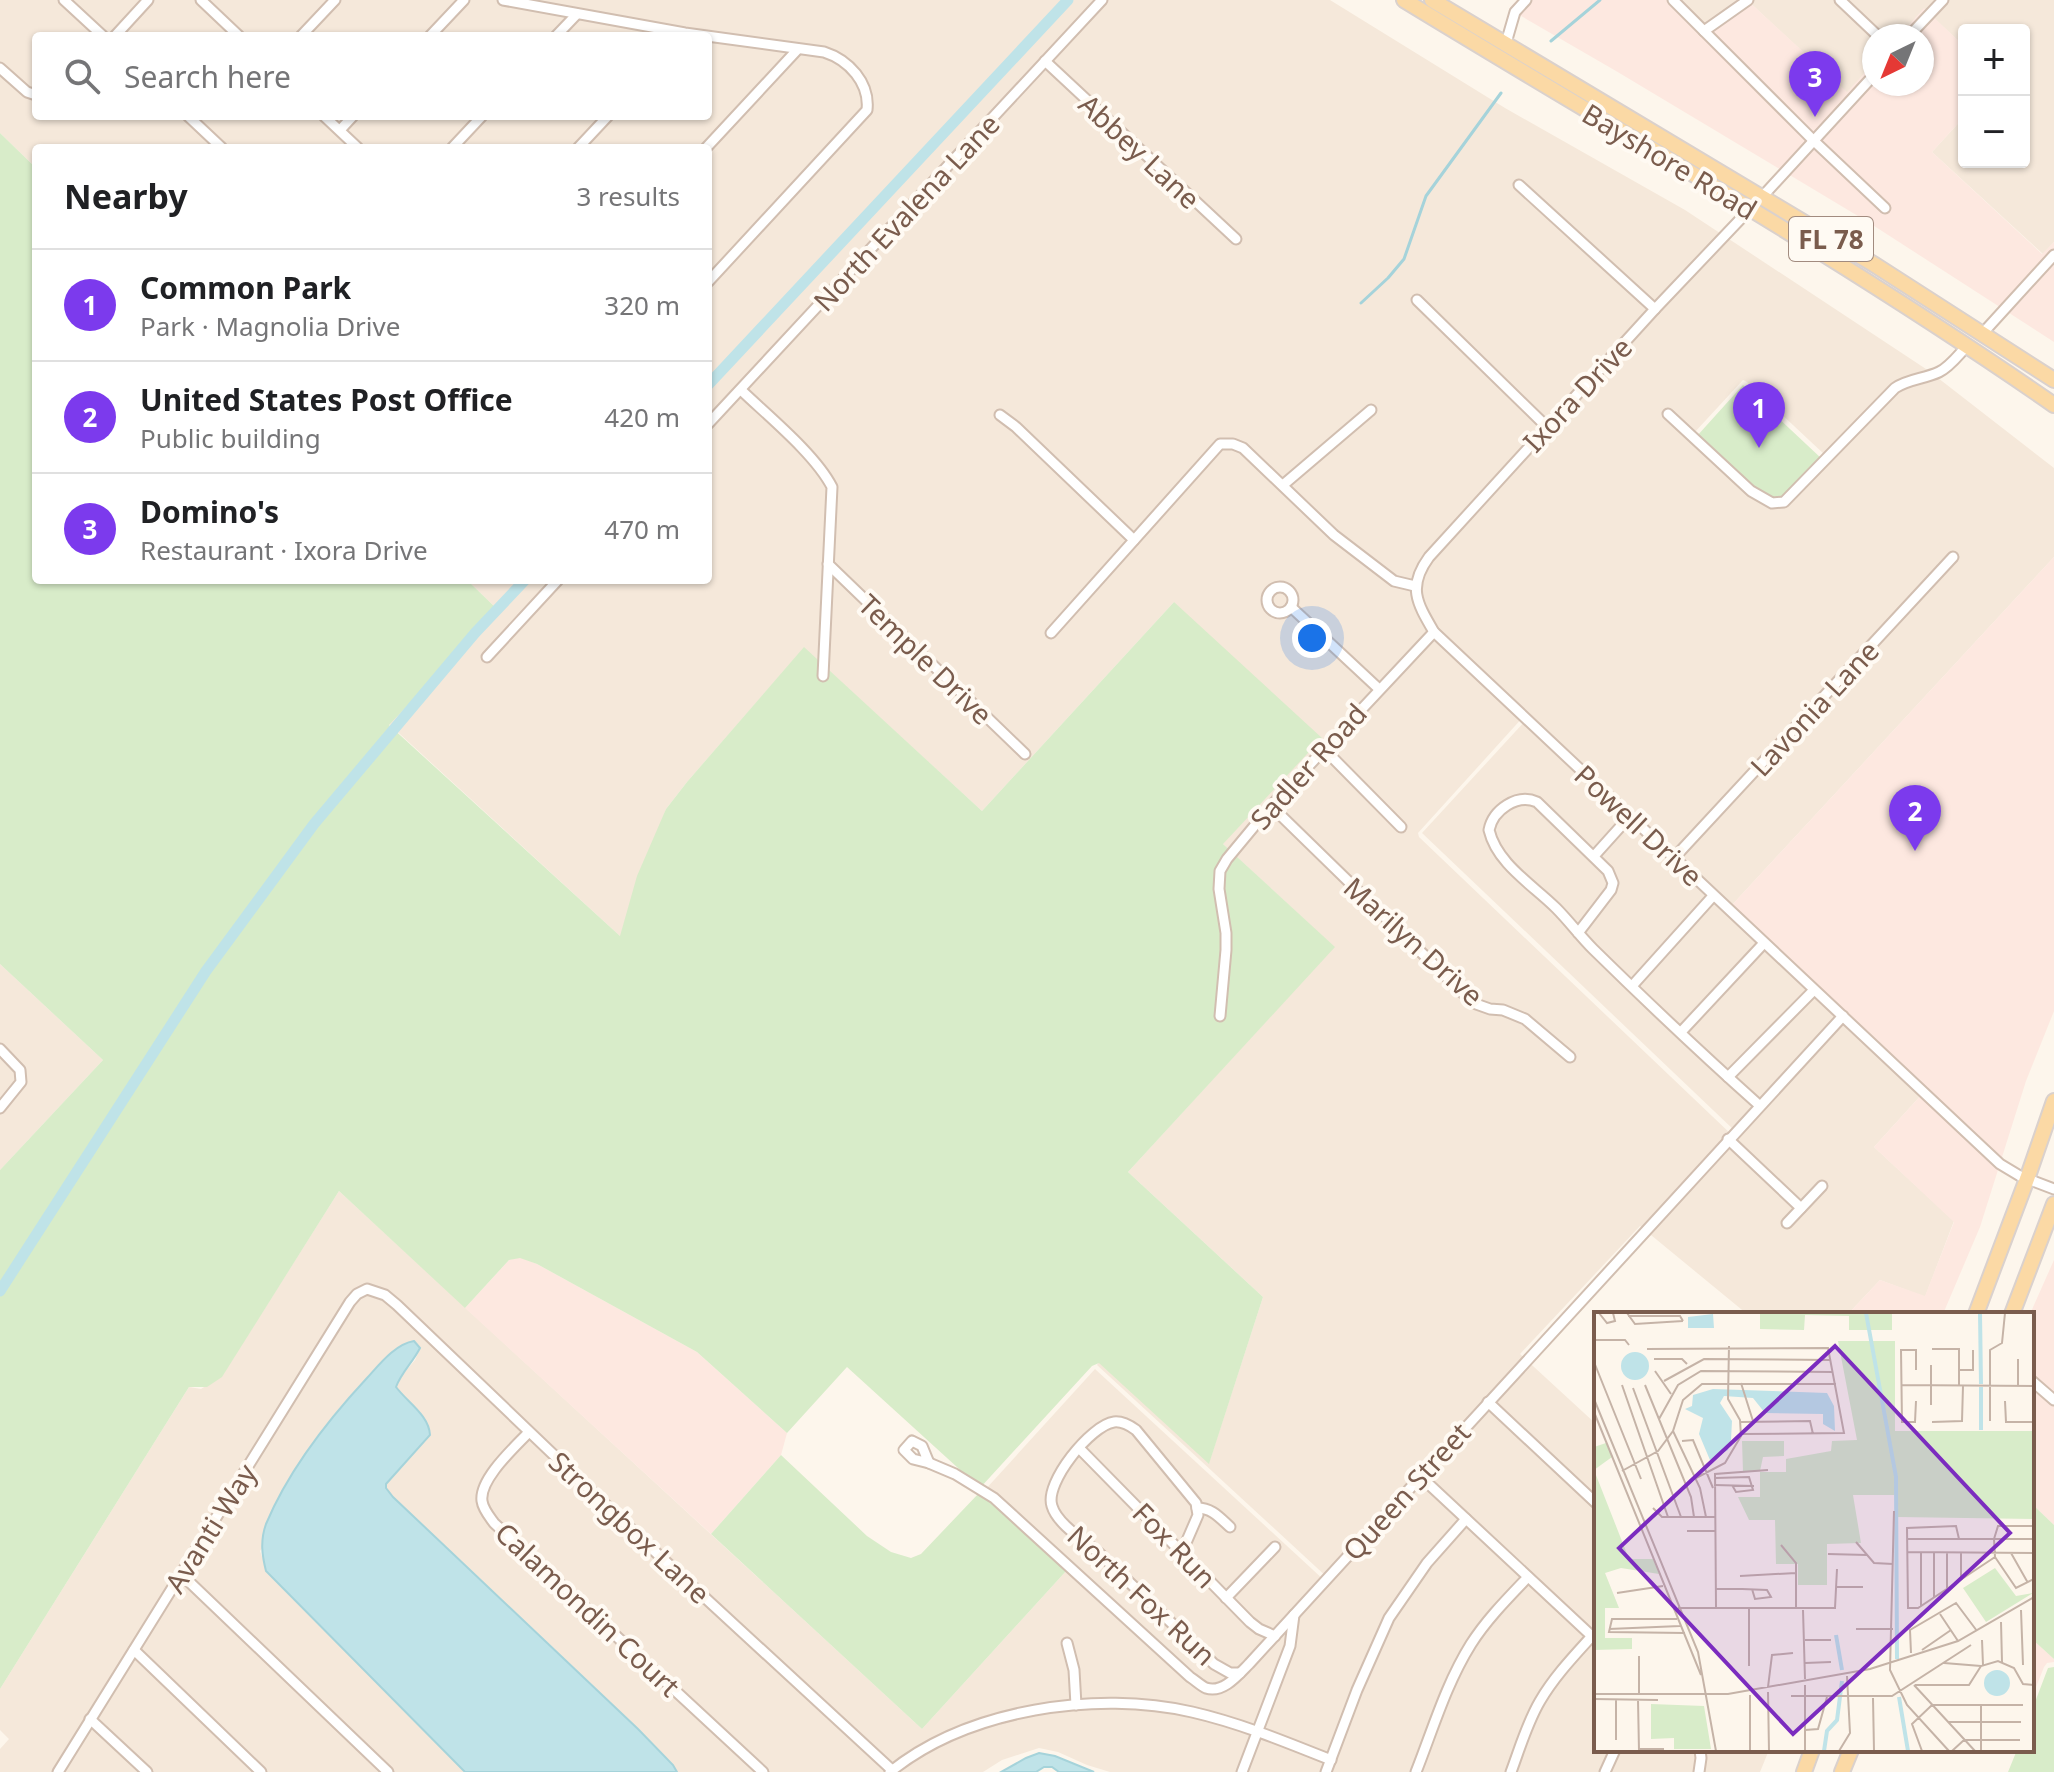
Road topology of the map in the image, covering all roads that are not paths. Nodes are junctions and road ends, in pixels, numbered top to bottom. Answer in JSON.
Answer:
{"nodes":[{"id":1,"x":64,"y":0,"type":"edge"},
{"id":2,"x":148,"y":0,"type":"edge"},
{"id":3,"x":201,"y":0,"type":"edge"},
{"id":4,"x":335,"y":0,"type":"edge"},
{"id":5,"x":464,"y":0,"type":"edge"},
{"id":6,"x":503,"y":0,"type":"edge"},
{"id":7,"x":1102,"y":0,"type":"edge"},
{"id":8,"x":1404,"y":0,"type":"edge"},
{"id":9,"x":1432,"y":0,"type":"edge"},
{"id":10,"x":1526,"y":0,"type":"edge"},
{"id":11,"x":1673,"y":0,"type":"edge"},
{"id":12,"x":1748,"y":0,"type":"edge"},
{"id":13,"x":1840,"y":0,"type":"edge"},
{"id":14,"x":1943,"y":0,"type":"edge"},
{"id":15,"x":577,"y":14,"type":"junction"},
{"id":16,"x":1865,"y":24,"type":"edge"},
{"id":17,"x":1920,"y":24,"type":"edge"},
{"id":18,"x":1704,"y":31,"type":"junction"},
{"id":19,"x":99,"y":32,"type":"edge"},
{"id":20,"x":119,"y":32,"type":"edge"},
{"id":21,"x":235,"y":32,"type":"edge"},
{"id":22,"x":305,"y":32,"type":"edge"},
{"id":23,"x":434,"y":32,"type":"edge"},
{"id":24,"x":560,"y":32,"type":"edge"},
{"id":25,"x":673,"y":32,"type":"edge"},
{"id":26,"x":712,"y":38,"type":"edge"},
{"id":27,"x":1506,"y":43,"type":"junction"},
{"id":28,"x":798,"y":49,"type":"junction"},
{"id":29,"x":1045,"y":61,"type":"junction"},
{"id":30,"x":0,"y":68,"type":"edge"},
{"id":31,"x":1862,"y":88,"type":"edge"},
{"id":32,"x":32,"y":94,"type":"edge"},
{"id":33,"x":1564,"y":98,"type":"junction"},
{"id":34,"x":192,"y":120,"type":"edge"},
{"id":35,"x":329,"y":120,"type":"edge"},
{"id":36,"x":349,"y":120,"type":"edge"},
{"id":37,"x":478,"y":120,"type":"edge"},
{"id":38,"x":604,"y":120,"type":"edge"},
{"id":39,"x":340,"y":130,"type":"junction"},
{"id":40,"x":1813,"y":140,"type":"junction"},
{"id":41,"x":218,"y":144,"type":"edge"},
{"id":42,"x":354,"y":144,"type":"edge"},
{"id":43,"x":456,"y":144,"type":"edge"},
{"id":44,"x":582,"y":144,"type":"edge"},
{"id":45,"x":710,"y":144,"type":"edge"},
{"id":46,"x":1519,"y":185,"type":"dead end"},
{"id":47,"x":1762,"y":197,"type":"junction"},
{"id":48,"x":1885,"y":208,"type":"dead end"},
{"id":49,"x":1750,"y":209,"type":"junction"},
{"id":50,"x":1236,"y":239,"type":"dead end"},
{"id":51,"x":2054,"y":255,"type":"edge"},
{"id":52,"x":712,"y":278,"type":"edge"},
{"id":53,"x":1897,"y":279,"type":"junction"},
{"id":54,"x":1417,"y":300,"type":"dead end"},
{"id":55,"x":1655,"y":309,"type":"junction"},
{"id":56,"x":1982,"y":334,"type":"junction"},
{"id":57,"x":1968,"y":345,"type":"junction"},
{"id":58,"x":2054,"y":380,"type":"edge"},
{"id":59,"x":741,"y":390,"type":"junction"},
{"id":60,"x":2054,"y":405,"type":"edge"},
{"id":61,"x":1371,"y":410,"type":"dead end"},
{"id":62,"x":1668,"y":414,"type":"dead end"},
{"id":63,"x":1000,"y":415,"type":"dead end"},
{"id":64,"x":712,"y":420,"type":"edge"},
{"id":65,"x":1547,"y":427,"type":"junction"},
{"id":66,"x":1283,"y":485,"type":"junction"},
{"id":67,"x":1134,"y":540,"type":"junction"},
{"id":68,"x":1953,"y":557,"type":"dead end"},
{"id":69,"x":828,"y":564,"type":"junction"},
{"id":70,"x":554,"y":584,"type":"edge"},
{"id":71,"x":1415,"y":586,"type":"junction"},
{"id":72,"x":1291,"y":607,"type":"dead end"},
{"id":73,"x":1434,"y":632,"type":"junction"},
{"id":74,"x":1051,"y":633,"type":"dead end"},
{"id":75,"x":487,"y":657,"type":"dead end"},
{"id":76,"x":823,"y":676,"type":"dead end"},
{"id":77,"x":1379,"y":689,"type":"junction"},
{"id":78,"x":1324,"y":749,"type":"junction"},
{"id":79,"x":1025,"y":754,"type":"dead end"},
{"id":80,"x":1271,"y":806,"type":"junction"},
{"id":81,"x":1630,"y":816,"type":"junction"},
{"id":82,"x":1401,"y":827,"type":"dead end"},
{"id":83,"x":1594,"y":856,"type":"junction"},
{"id":84,"x":1674,"y":858,"type":"junction"},
{"id":85,"x":1713,"y":896,"type":"junction"},
{"id":86,"x":1578,"y":933,"type":"junction"},
{"id":87,"x":1764,"y":943,"type":"junction"},
{"id":88,"x":1632,"y":986,"type":"junction"},
{"id":89,"x":1814,"y":990,"type":"junction"},
{"id":90,"x":1220,"y":1016,"type":"dead end"},
{"id":91,"x":1843,"y":1016,"type":"junction"},
{"id":92,"x":1681,"y":1032,"type":"junction"},
{"id":93,"x":0,"y":1049,"type":"edge"},
{"id":94,"x":1570,"y":1057,"type":"dead end"},
{"id":95,"x":1728,"y":1077,"type":"junction"},
{"id":96,"x":2054,"y":1101,"type":"edge"},
{"id":97,"x":1759,"y":1105,"type":"junction"},
{"id":98,"x":0,"y":1108,"type":"edge"},
{"id":99,"x":1728,"y":1139,"type":"junction"},
{"id":100,"x":2027,"y":1179,"type":"junction"},
{"id":101,"x":1822,"y":1186,"type":"dead end"},
{"id":102,"x":2054,"y":1189,"type":"edge"},
{"id":103,"x":2054,"y":1204,"type":"edge"},
{"id":104,"x":1801,"y":1208,"type":"junction"},
{"id":105,"x":1787,"y":1223,"type":"dead end"},
{"id":106,"x":367,"y":1289,"type":"joint"},
{"id":107,"x":1977,"y":1312,"type":"edge"},
{"id":108,"x":2013,"y":1312,"type":"edge"},
{"id":109,"x":2034,"y":1383,"type":"edge"},
{"id":110,"x":2054,"y":1400,"type":"edge"},
{"id":111,"x":1488,"y":1402,"type":"junction"},
{"id":112,"x":529,"y":1432,"type":"junction"},
{"id":113,"x":1079,"y":1448,"type":"junction"},
{"id":114,"x":929,"y":1463,"type":"dead end"},
{"id":115,"x":1420,"y":1476,"type":"junction"},
{"id":116,"x":1594,"y":1501,"type":"edge"},
{"id":117,"x":1197,"y":1508,"type":"junction"},
{"id":118,"x":1466,"y":1519,"type":"junction"},
{"id":119,"x":1230,"y":1527,"type":"dead end"},
{"id":120,"x":1275,"y":1547,"type":"dead end"},
{"id":121,"x":1182,"y":1552,"type":"junction"},
{"id":122,"x":181,"y":1574,"type":"junction"},
{"id":123,"x":1528,"y":1577,"type":"junction"},
{"id":124,"x":1226,"y":1598,"type":"junction"},
{"id":125,"x":1294,"y":1615,"type":"junction"},
{"id":126,"x":1275,"y":1636,"type":"junction"},
{"id":127,"x":1594,"y":1638,"type":"edge"},
{"id":128,"x":1067,"y":1643,"type":"dead end"},
{"id":129,"x":134,"y":1650,"type":"junction"},
{"id":130,"x":1240,"y":1673,"type":"junction"},
{"id":131,"x":1076,"y":1705,"type":"junction"},
{"id":132,"x":90,"y":1719,"type":"junction"},
{"id":133,"x":1257,"y":1732,"type":"junction"},
{"id":134,"x":1614,"y":1752,"type":"edge"},
{"id":135,"x":1700,"y":1752,"type":"edge"},
{"id":136,"x":1811,"y":1752,"type":"edge"},
{"id":137,"x":1850,"y":1752,"type":"edge"},
{"id":138,"x":1331,"y":1760,"type":"junction"},
{"id":139,"x":891,"y":1771,"type":"edge"},
{"id":140,"x":58,"y":1772,"type":"edge"},
{"id":141,"x":147,"y":1772,"type":"edge"},
{"id":142,"x":261,"y":1772,"type":"edge"},
{"id":143,"x":388,"y":1772,"type":"edge"},
{"id":144,"x":763,"y":1772,"type":"edge"},
{"id":145,"x":1242,"y":1772,"type":"edge"},
{"id":146,"x":1326,"y":1772,"type":"edge"},
{"id":147,"x":1416,"y":1772,"type":"edge"},
{"id":148,"x":1511,"y":1772,"type":"edge"},
{"id":149,"x":1605,"y":1772,"type":"edge"},
{"id":150,"x":1699,"y":1772,"type":"edge"},
{"id":151,"x":1804,"y":1772,"type":"edge"},
{"id":152,"x":1842,"y":1772,"type":"edge"}],
"edges":[{"from":1,"to":19,"type":"street"},
{"from":2,"to":20,"type":"street"},
{"from":3,"to":21,"type":"street"},
{"from":4,"to":22,"type":"street"},
{"from":5,"to":23,"type":"street"},
{"from":6,"to":15,"type":"street"},
{"from":7,"to":29,"type":"street","name":"North Evalena Lane"},
{"from":8,"to":33,"type":"main road","name":"Bayshore Road","number":"FL 78"},
{"from":9,"to":27,"type":"main road","name":"Bayshore Road","number":"FL 78"},
{"from":10,"to":27,"type":"street"},
{"from":11,"to":18,"type":"street"},
{"from":12,"to":18,"type":"street"},
{"from":13,"to":16,"type":"street"},
{"from":14,"to":17,"type":"street"},
{"from":15,"to":24,"type":"street"},
{"from":15,"to":25,"type":"street"},
{"from":18,"to":40,"type":"street"},
{"from":26,"to":28,"type":"street"},
{"from":27,"to":47,"type":"main road","name":"Bayshore Road","number":"FL 78"},
{"from":28,"to":45,"type":"street"},
{"from":28,"to":52,"type":"street"},
{"from":29,"to":50,"type":"street","name":"Abbey Lane"},
{"from":29,"to":59,"type":"street","name":"North Evalena Lane"},
{"from":30,"to":32,"type":"street"},
{"from":31,"to":40,"type":"street"},
{"from":33,"to":47,"type":"main road"},
{"from":33,"to":49,"type":"main road","name":"Bayshore Road","number":"FL 78"},
{"from":34,"to":41,"type":"street"},
{"from":35,"to":39,"type":"street"},
{"from":36,"to":39,"type":"street"},
{"from":37,"to":43,"type":"street"},
{"from":38,"to":44,"type":"street"},
{"from":39,"to":42,"type":"street"},
{"from":40,"to":47,"type":"street"},
{"from":40,"to":48,"type":"street"},
{"from":46,"to":55,"type":"street"},
{"from":47,"to":53,"type":"main road","name":"Bayshore Road","number":"FL 78"},
{"from":49,"to":53,"type":"main road"},
{"from":49,"to":55,"type":"street","name":"Ixora Drive"},
{"from":49,"to":57,"type":"main road","name":"Bayshore Road","number":"FL 78"},
{"from":51,"to":56,"type":"street"},
{"from":53,"to":56,"type":"main road","name":"Bayshore Road","number":"FL 78"},
{"from":54,"to":65,"type":"street"},
{"from":55,"to":65,"type":"street","name":"Ixora Drive"},
{"from":56,"to":58,"type":"main road","name":"Bayshore Road","number":"FL 78"},
{"from":57,"to":60,"type":"main road","name":"Bayshore Road","number":"FL 78"},
{"from":57,"to":62,"type":"street"},
{"from":59,"to":64,"type":"street","name":"North Evalena Lane"},
{"from":59,"to":69,"type":"street"},
{"from":61,"to":66,"type":"street"},
{"from":63,"to":67,"type":"street"},
{"from":65,"to":71,"type":"street","name":"Ixora Drive"},
{"from":66,"to":67,"type":"street"},
{"from":66,"to":71,"type":"street"},
{"from":67,"to":74,"type":"street"},
{"from":68,"to":84,"type":"street","name":"Lavonia Lane"},
{"from":69,"to":76,"type":"street"},
{"from":69,"to":79,"type":"street","name":"Temple Drive"},
{"from":70,"to":75,"type":"street"},
{"from":71,"to":73,"type":"street","name":"Powell Drive"},
{"from":72,"to":77,"type":"street"},
{"from":73,"to":77,"type":"street","name":"Sadler Road"},
{"from":73,"to":81,"type":"street","name":"Powell Drive"},
{"from":77,"to":78,"type":"street","name":"Sadler Road"},
{"from":78,"to":80,"type":"street","name":"Sadler Road"},
{"from":78,"to":82,"type":"street"},
{"from":80,"to":90,"type":"street","name":"Sadler Road"},
{"from":80,"to":94,"type":"street","name":"Marilyn Drive"},
{"from":81,"to":83,"type":"street"},
{"from":81,"to":84,"type":"street","name":"Powell Drive"},
{"from":83,"to":86,"type":"street"},
{"from":83,"to":86,"type":"street"},
{"from":84,"to":85,"type":"street","name":"Powell Drive"},
{"from":85,"to":87,"type":"street","name":"Powell Drive"},
{"from":85,"to":88,"type":"street"},
{"from":86,"to":88,"type":"street"},
{"from":87,"to":89,"type":"street","name":"Powell Drive"},
{"from":87,"to":92,"type":"street"},
{"from":88,"to":92,"type":"street"},
{"from":89,"to":91,"type":"street","name":"Powell Drive"},
{"from":89,"to":95,"type":"street"},
{"from":91,"to":97,"type":"street","name":"Queen Street"},
{"from":91,"to":100,"type":"street","name":"Powell Drive"},
{"from":92,"to":95,"type":"street"},
{"from":93,"to":98,"type":"street"},
{"from":95,"to":97,"type":"street"},
{"from":96,"to":100,"type":"main road"},
{"from":97,"to":99,"type":"street","name":"Queen Street"},
{"from":99,"to":104,"type":"street"},
{"from":99,"to":111,"type":"street","name":"Queen Street"},
{"from":100,"to":102,"type":"street","name":"Powell Drive"},
{"from":100,"to":107,"type":"main road"},
{"from":101,"to":104,"type":"street"},
{"from":103,"to":108,"type":"main road"},
{"from":104,"to":105,"type":"street"},
{"from":106,"to":112,"type":"street","name":"Strongbox Lane"},
{"from":106,"to":122,"type":"street","name":"Avanti Way"},
{"from":109,"to":110,"type":"street"},
{"from":111,"to":115,"type":"street","name":"Queen Street"},
{"from":111,"to":116,"type":"street"},
{"from":112,"to":139,"type":"street","name":"Strongbox Lane"},
{"from":112,"to":144,"type":"street","name":"Calamondin Court"},
{"from":113,"to":117,"type":"street"},
{"from":113,"to":121,"type":"street","name":"Fox Run"},
{"from":113,"to":130,"type":"street","name":"North Fox Run"},
{"from":114,"to":130,"type":"street","name":"Queen Street"},
{"from":115,"to":118,"type":"street"},
{"from":115,"to":125,"type":"street","name":"Queen Street"},
{"from":117,"to":119,"type":"street"},
{"from":117,"to":121,"type":"street"},
{"from":118,"to":123,"type":"street"},
{"from":118,"to":138,"type":"street"},
{"from":120,"to":124,"type":"street"},
{"from":121,"to":124,"type":"street","name":"Fox Run"},
{"from":122,"to":129,"type":"street","name":"Avanti Way"},
{"from":122,"to":143,"type":"street"},
{"from":123,"to":127,"type":"street"},
{"from":123,"to":147,"type":"street"},
{"from":124,"to":126,"type":"street","name":"Fox Run"},
{"from":125,"to":126,"type":"street","name":"Queen Street"},
{"from":125,"to":133,"type":"street"},
{"from":126,"to":130,"type":"street","name":"Queen Street"},
{"from":127,"to":148,"type":"street"},
{"from":128,"to":131,"type":"street"},
{"from":129,"to":132,"type":"street","name":"Avanti Way"},
{"from":129,"to":142,"type":"street"},
{"from":131,"to":133,"type":"street"},
{"from":131,"to":139,"type":"street"},
{"from":132,"to":140,"type":"street","name":"Avanti Way"},
{"from":132,"to":141,"type":"street"},
{"from":133,"to":138,"type":"street"},
{"from":133,"to":145,"type":"street"},
{"from":134,"to":149,"type":"street"},
{"from":135,"to":150,"type":"street"},
{"from":136,"to":151,"type":"main road"},
{"from":137,"to":152,"type":"main road"},
{"from":138,"to":146,"type":"street"}]}
